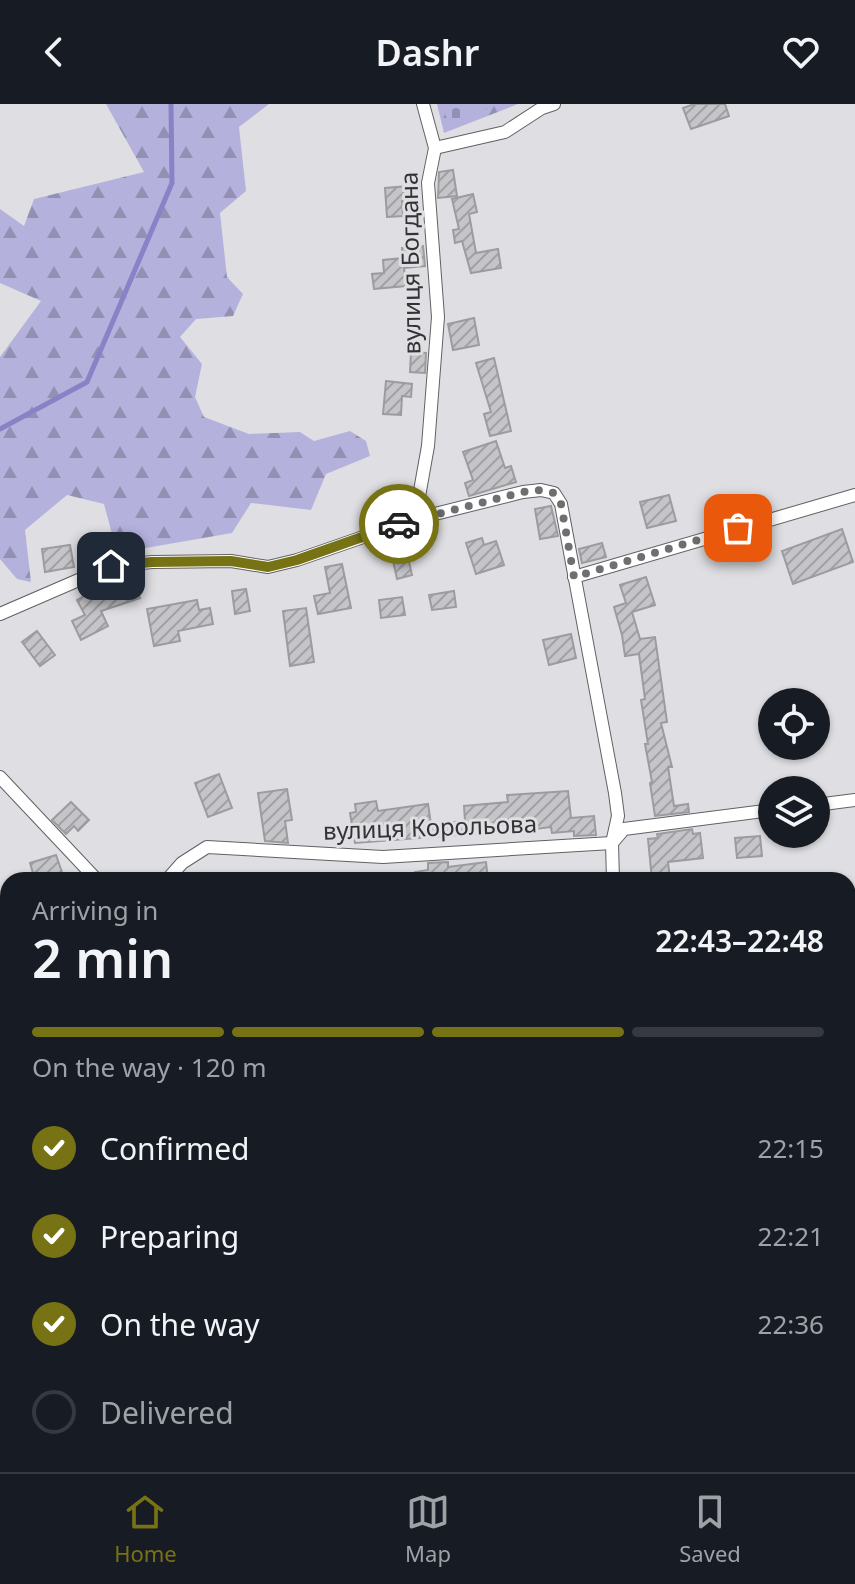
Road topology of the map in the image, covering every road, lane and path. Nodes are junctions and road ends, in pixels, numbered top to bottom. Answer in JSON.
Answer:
{"nodes":[{"id":1,"x":423,"y":104,"type":"edge"},
{"id":2,"x":554,"y":104,"type":"edge"},
{"id":3,"x":435,"y":148,"type":"junction"},
{"id":4,"x":855,"y":495,"type":"edge"},
{"id":5,"x":415,"y":519,"type":"junction"},
{"id":6,"x":574,"y":577,"type":"junction"},
{"id":7,"x":0,"y":614,"type":"edge"},
{"id":8,"x":0,"y":777,"type":"edge"},
{"id":9,"x":855,"y":800,"type":"edge"},
{"id":10,"x":830,"y":803,"type":"edge"},
{"id":11,"x":758,"y":812,"type":"edge"},
{"id":12,"x":612,"y":843,"type":"junction"},
{"id":13,"x":89,"y":872,"type":"edge"},
{"id":14,"x":174,"y":872,"type":"edge"},
{"id":15,"x":613,"y":872,"type":"edge"}],
"edges":[{"from":1,"to":3,"type":"street","name":"вулиця Богдана"},
{"from":2,"to":3,"type":"street"},
{"from":3,"to":5,"type":"street","name":"вулиця Богдана"},
{"from":4,"to":6,"type":"street"},
{"from":5,"to":6,"type":"street"},
{"from":5,"to":7,"type":"street"},
{"from":6,"to":12,"type":"street"},
{"from":8,"to":13,"type":"street"},
{"from":9,"to":10,"type":"street"},
{"from":11,"to":12,"type":"street"},
{"from":12,"to":14,"type":"street","name":"вулиця Корольова"},
{"from":12,"to":15,"type":"street"}]}
